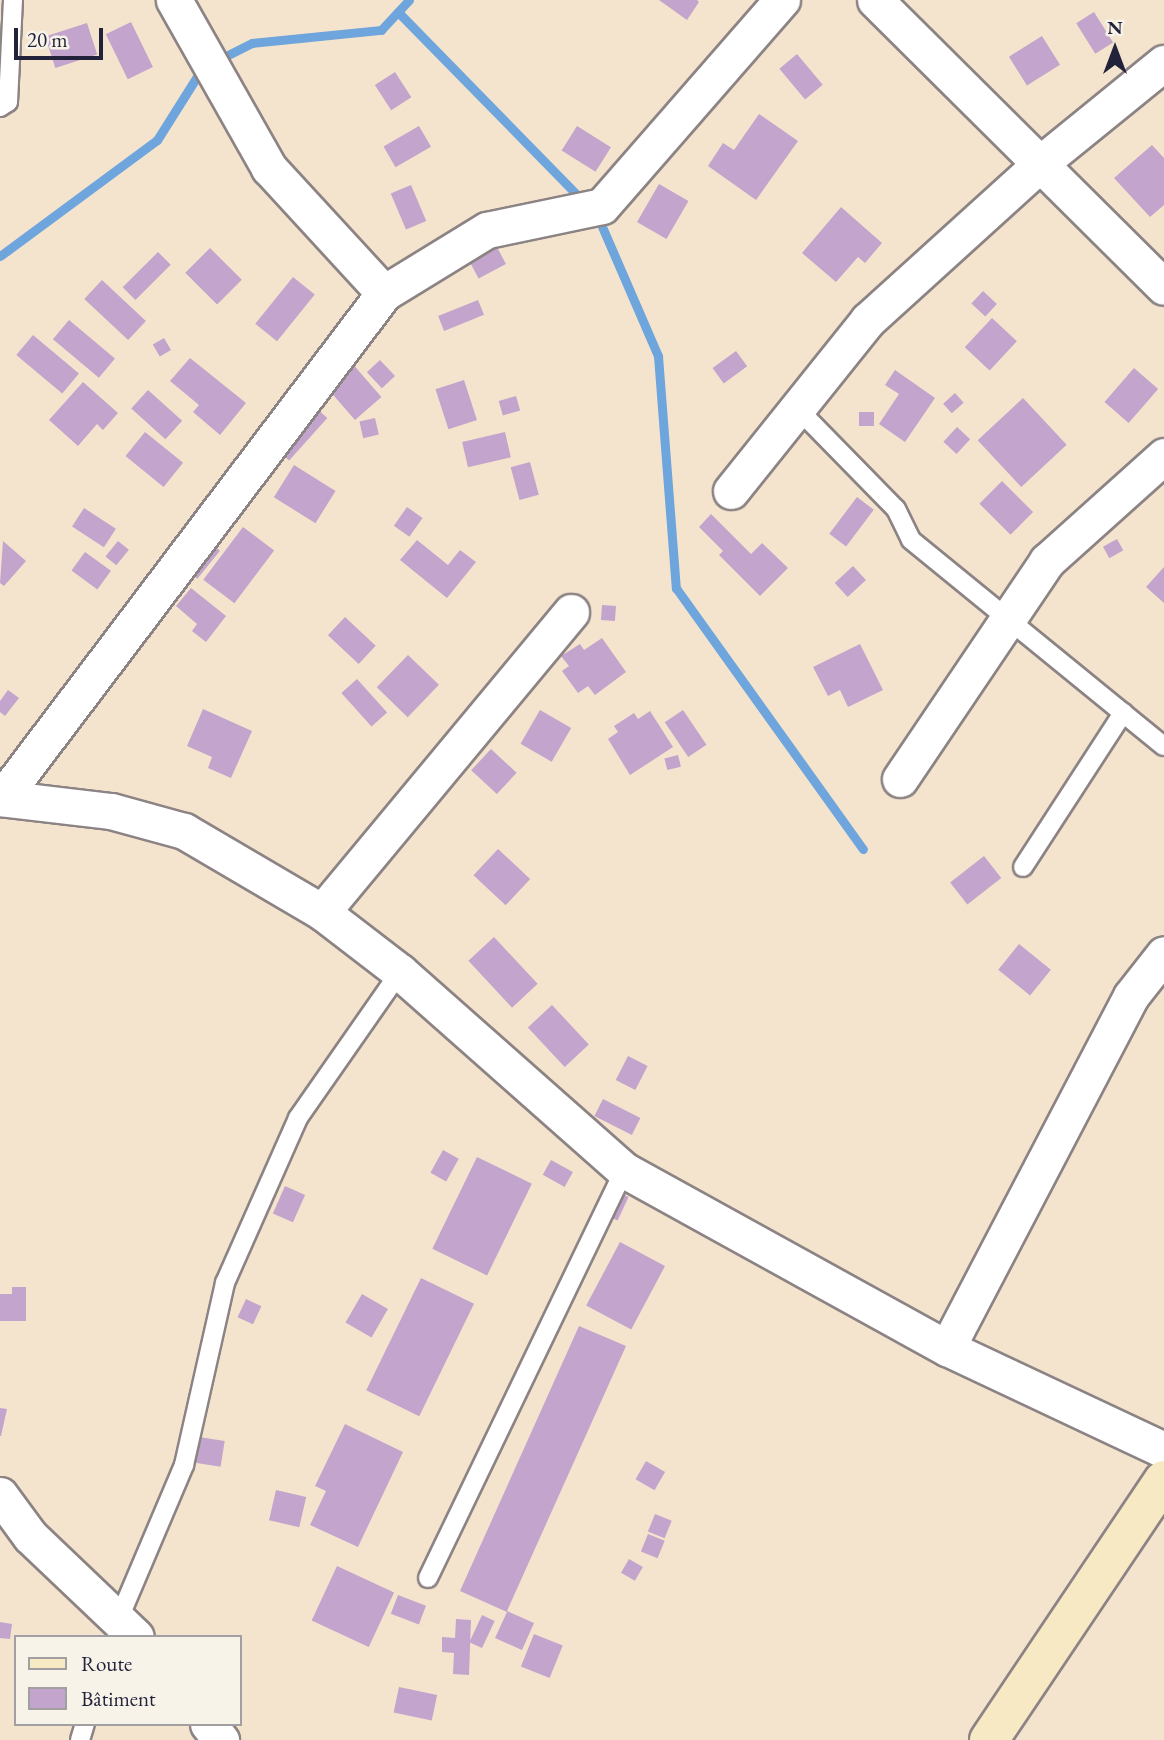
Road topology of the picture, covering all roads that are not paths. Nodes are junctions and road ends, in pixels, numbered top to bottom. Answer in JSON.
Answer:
{"nodes":[{"id":1,"x":13,"y":0,"type":"edge"},
{"id":2,"x":174,"y":0,"type":"edge"},
{"id":3,"x":782,"y":0,"type":"edge"},
{"id":4,"x":875,"y":0,"type":"edge"},
{"id":5,"x":1164,"y":63,"type":"edge"},
{"id":6,"x":0,"y":107,"type":"edge"},
{"id":7,"x":1042,"y":162,"type":"junction"},
{"id":8,"x":1164,"y":287,"type":"edge"},
{"id":9,"x":384,"y":293,"type":"junction"},
{"id":10,"x":797,"y":408,"type":"junction"},
{"id":11,"x":1164,"y":456,"type":"edge"},
{"id":12,"x":731,"y":491,"type":"dead end"},
{"id":13,"x":571,"y":612,"type":"dead end"},
{"id":14,"x":1008,"y":619,"type":"junction"},
{"id":15,"x":1124,"y":713,"type":"junction"},
{"id":16,"x":1164,"y":747,"type":"edge"},
{"id":17,"x":900,"y":779,"type":"dead end"},
{"id":18,"x":1,"y":798,"type":"edge"},
{"id":19,"x":1023,"y":867,"type":"dead end"},
{"id":20,"x":322,"y":912,"type":"junction"},
{"id":21,"x":1164,"y":954,"type":"edge"},
{"id":22,"x":400,"y":972,"type":"junction"},
{"id":23,"x":624,"y":1170,"type":"junction"},
{"id":24,"x":947,"y":1348,"type":"junction"},
{"id":25,"x":1164,"y":1450,"type":"edge"},
{"id":26,"x":1164,"y":1480,"type":"edge"},
{"id":27,"x":0,"y":1495,"type":"edge"},
{"id":28,"x":15,"y":1534,"type":"edge"},
{"id":29,"x":428,"y":1578,"type":"dead end"},
{"id":30,"x":123,"y":1630,"type":"edge"},
{"id":31,"x":210,"y":1726,"type":"edge"},
{"id":32,"x":221,"y":1740,"type":"edge"},
{"id":33,"x":989,"y":1740,"type":"edge"}],
"edges":[{"from":1,"to":6,"type":"lane"},
{"from":2,"to":9,"type":"street"},
{"from":3,"to":9,"type":"street"},
{"from":4,"to":7,"type":"street"},
{"from":5,"to":7,"type":"street"},
{"from":7,"to":8,"type":"street"},
{"from":7,"to":10,"type":"street"},
{"from":9,"to":18,"type":"street"},
{"from":10,"to":12,"type":"street"},
{"from":10,"to":14,"type":"lane"},
{"from":11,"to":14,"type":"street"},
{"from":13,"to":20,"type":"street"},
{"from":14,"to":15,"type":"lane"},
{"from":14,"to":17,"type":"street"},
{"from":15,"to":16,"type":"lane"},
{"from":15,"to":19,"type":"lane"},
{"from":18,"to":20,"type":"street"},
{"from":20,"to":22,"type":"street"},
{"from":21,"to":24,"type":"street"},
{"from":22,"to":23,"type":"street"},
{"from":22,"to":30,"type":"lane"},
{"from":23,"to":24,"type":"street"},
{"from":23,"to":29,"type":"lane"},
{"from":24,"to":25,"type":"street"},
{"from":26,"to":33,"type":"street"},
{"from":27,"to":28,"type":"street"},
{"from":28,"to":30,"type":"street"},
{"from":31,"to":32,"type":"street"}]}
